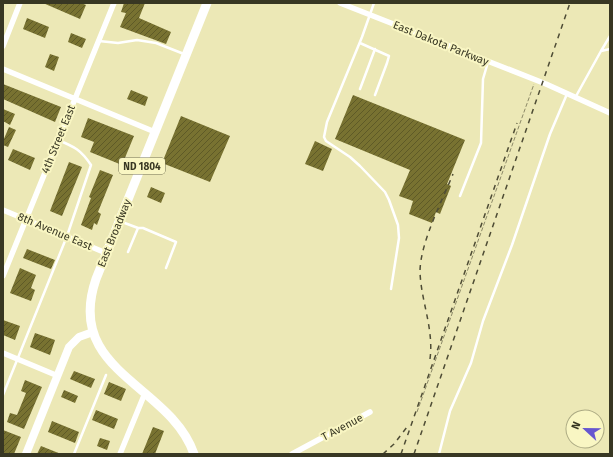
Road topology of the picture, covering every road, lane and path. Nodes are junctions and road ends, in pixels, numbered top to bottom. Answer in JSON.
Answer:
{"nodes":[{"id":1,"x":20,"y":3,"type":"edge"},
{"id":2,"x":114,"y":3,"type":"edge"},
{"id":3,"x":206,"y":3,"type":"edge"},
{"id":4,"x":340,"y":3,"type":"edge"},
{"id":5,"x":374,"y":3,"type":"edge"},
{"id":6,"x":370,"y":14,"type":"junction"},
{"id":7,"x":610,"y":36,"type":"edge"},
{"id":8,"x":99,"y":41,"type":"junction"},
{"id":9,"x":360,"y":43,"type":"junction"},
{"id":10,"x":3,"y":46,"type":"edge"},
{"id":11,"x":610,"y":48,"type":"edge"},
{"id":12,"x":375,"y":49,"type":"junction"},
{"id":13,"x":601,"y":51,"type":"junction"},
{"id":14,"x":186,"y":55,"type":"junction"},
{"id":15,"x":488,"y":61,"type":"junction"},
{"id":16,"x":3,"y":69,"type":"edge"},
{"id":17,"x":536,"y":80,"type":"junction"},
{"id":18,"x":360,"y":89,"type":"dead end"},
{"id":19,"x":566,"y":94,"type":"junction"},
{"id":20,"x":375,"y":95,"type":"dead end"},
{"id":21,"x":575,"y":98,"type":"junction"},
{"id":22,"x":75,"y":99,"type":"junction"},
{"id":23,"x":610,"y":113,"type":"edge"},
{"id":24,"x":155,"y":132,"type":"junction"},
{"id":25,"x":58,"y":140,"type":"junction"},
{"id":26,"x":460,"y":196,"type":"dead end"},
{"id":27,"x":3,"y":210,"type":"edge"},
{"id":28,"x":26,"y":219,"type":"junction"},
{"id":29,"x":119,"y":221,"type":"junction"},
{"id":30,"x":138,"y":228,"type":"junction"},
{"id":31,"x":67,"y":236,"type":"junction"},
{"id":32,"x":128,"y":252,"type":"dead end"},
{"id":33,"x":106,"y":253,"type":"junction"},
{"id":34,"x":166,"y":268,"type":"dead end"},
{"id":35,"x":3,"y":276,"type":"edge"},
{"id":36,"x":391,"y":289,"type":"dead end"},
{"id":37,"x":93,"y":332,"type":"junction"},
{"id":38,"x":3,"y":353,"type":"edge"},
{"id":39,"x":18,"y":359,"type":"junction"},
{"id":40,"x":106,"y":375,"type":"dead end"},
{"id":41,"x":58,"y":376,"type":"junction"},
{"id":42,"x":144,"y":393,"type":"junction"},
{"id":43,"x":3,"y":395,"type":"edge"},
{"id":44,"x":370,"y":412,"type":"dead end"},
{"id":45,"x":418,"y":412,"type":"dead end"},
{"id":46,"x":26,"y":454,"type":"edge"},
{"id":47,"x":74,"y":454,"type":"edge"},
{"id":48,"x":120,"y":454,"type":"edge"},
{"id":49,"x":194,"y":454,"type":"edge"},
{"id":50,"x":292,"y":454,"type":"edge"},
{"id":51,"x":439,"y":454,"type":"edge"}],
"edges":[{"from":1,"to":10,"type":"street"},
{"from":2,"to":8,"type":"street","name":"4th Street East"},
{"from":3,"to":14,"type":"main road","name":"East Broadway","number":"ND 1804"},
{"from":4,"to":6,"type":"street","name":"East Dakota Parkway"},
{"from":5,"to":6,"type":"lane"},
{"from":6,"to":9,"type":"lane"},
{"from":6,"to":15,"type":"street","name":"East Dakota Parkway"},
{"from":7,"to":13,"type":"lane"},
{"from":8,"to":14,"type":"lane"},
{"from":8,"to":22,"type":"street","name":"4th Street East"},
{"from":9,"to":12,"type":"lane"},
{"from":9,"to":36,"type":"lane"},
{"from":11,"to":13,"type":"lane"},
{"from":12,"to":18,"type":"lane"},
{"from":12,"to":20,"type":"lane"},
{"from":13,"to":21,"type":"lane"},
{"from":14,"to":24,"type":"main road","name":"East Broadway","number":"ND 1804"},
{"from":15,"to":17,"type":"street","name":"East Dakota Parkway"},
{"from":15,"to":26,"type":"lane"},
{"from":16,"to":22,"type":"street"},
{"from":17,"to":19,"type":"street","name":"East Dakota Parkway"},
{"from":17,"to":45,"type":"path"},
{"from":19,"to":21,"type":"street","name":"East Dakota Parkway"},
{"from":19,"to":51,"type":"lane"},
{"from":21,"to":23,"type":"street","name":"East Dakota Parkway"},
{"from":22,"to":24,"type":"street"},
{"from":22,"to":25,"type":"street","name":"4th Street East"},
{"from":24,"to":29,"type":"main road","name":"East Broadway","number":"ND 1804"},
{"from":25,"to":28,"type":"street","name":"4th Street East"},
{"from":25,"to":31,"type":"lane"},
{"from":27,"to":28,"type":"street","name":"8th Avenue East"},
{"from":28,"to":31,"type":"street","name":"8th Avenue East"},
{"from":28,"to":35,"type":"street","name":"4th Street East"},
{"from":29,"to":30,"type":"lane"},
{"from":29,"to":33,"type":"main road","name":"East Broadway","number":"ND 1804"},
{"from":30,"to":32,"type":"lane"},
{"from":30,"to":34,"type":"lane"},
{"from":31,"to":33,"type":"street","name":"8th Avenue East"},
{"from":31,"to":39,"type":"lane"},
{"from":33,"to":37,"type":"main road","name":"East Broadway","number":"ND 1804"},
{"from":37,"to":41,"type":"main road"},
{"from":37,"to":42,"type":"main road","number":"ND 1804"},
{"from":38,"to":39,"type":"street"},
{"from":39,"to":41,"type":"street"},
{"from":39,"to":43,"type":"lane"},
{"from":40,"to":47,"type":"lane"},
{"from":41,"to":46,"type":"main road"},
{"from":42,"to":48,"type":"street"},
{"from":42,"to":49,"type":"main road","number":"ND 1804"},
{"from":44,"to":50,"type":"street","name":"T Avenue"}]}
